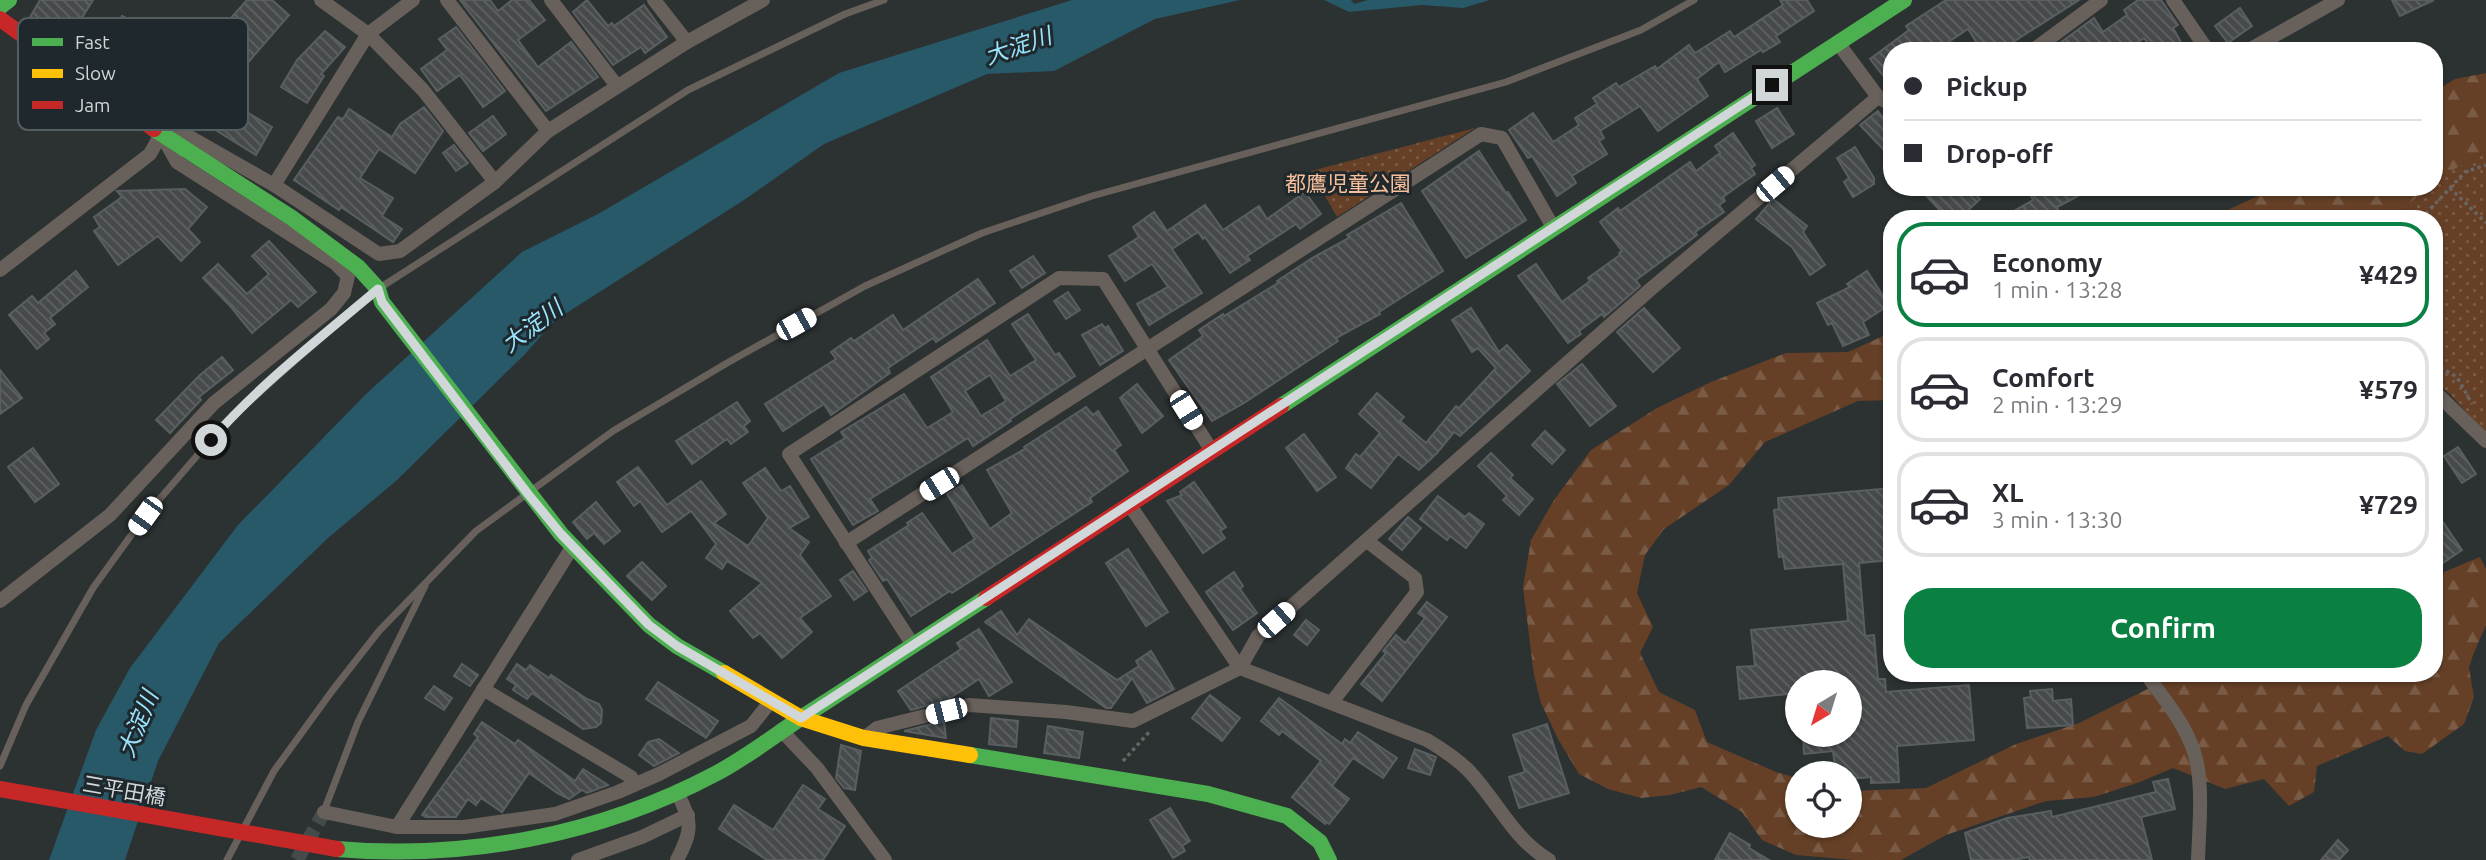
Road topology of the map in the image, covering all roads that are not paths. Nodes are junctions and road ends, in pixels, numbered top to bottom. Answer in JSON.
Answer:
{"nodes":[{"id":1,"x":9,"y":0,"type":"edge"},
{"id":2,"x":321,"y":0,"type":"edge"},
{"id":3,"x":413,"y":0,"type":"edge"},
{"id":4,"x":447,"y":0,"type":"edge"},
{"id":5,"x":551,"y":0,"type":"edge"},
{"id":6,"x":654,"y":0,"type":"edge"},
{"id":7,"x":884,"y":0,"type":"edge"},
{"id":8,"x":1694,"y":0,"type":"edge"},
{"id":9,"x":1904,"y":0,"type":"edge"},
{"id":10,"x":2101,"y":0,"type":"edge"},
{"id":11,"x":2173,"y":0,"type":"edge"},
{"id":12,"x":2338,"y":0,"type":"edge"},
{"id":13,"x":759,"y":1,"type":"edge"},
{"id":14,"x":0,"y":7,"type":"edge"},
{"id":15,"x":0,"y":19,"type":"edge"},
{"id":16,"x":18,"y":31,"type":"edge"},
{"id":17,"x":368,"y":34,"type":"junction"},
{"id":18,"x":687,"y":42,"type":"junction"},
{"id":19,"x":2044,"y":42,"type":"edge"},
{"id":20,"x":2202,"y":42,"type":"edge"},
{"id":21,"x":2263,"y":42,"type":"edge"},
{"id":22,"x":1838,"y":43,"type":"junction"},
{"id":23,"x":617,"y":86,"type":"junction"},
{"id":24,"x":1878,"y":97,"type":"junction"},
{"id":25,"x":1883,"y":100,"type":"edge"},
{"id":26,"x":156,"y":130,"type":"edge"},
{"id":27,"x":170,"y":130,"type":"edge"},
{"id":28,"x":178,"y":130,"type":"edge"},
{"id":29,"x":548,"y":131,"type":"junction"},
{"id":30,"x":161,"y":134,"type":"junction"},
{"id":31,"x":495,"y":182,"type":"junction"},
{"id":32,"x":275,"y":185,"type":"junction"},
{"id":33,"x":1553,"y":227,"type":"junction"},
{"id":34,"x":0,"y":270,"type":"edge"},
{"id":35,"x":380,"y":296,"type":"junction"},
{"id":36,"x":1149,"y":350,"type":"junction"},
{"id":37,"x":2443,"y":400,"type":"edge"},
{"id":38,"x":2486,"y":441,"type":"edge"},
{"id":39,"x":1212,"y":451,"type":"junction"},
{"id":40,"x":528,"y":494,"type":"junction"},
{"id":41,"x":1129,"y":504,"type":"junction"},
{"id":42,"x":1367,"y":541,"type":"junction"},
{"id":43,"x":846,"y":543,"type":"junction"},
{"id":44,"x":573,"y":546,"type":"junction"},
{"id":45,"x":430,"y":577,"type":"junction"},
{"id":46,"x":0,"y":601,"type":"edge"},
{"id":47,"x":913,"y":645,"type":"junction"},
{"id":48,"x":1240,"y":668,"type":"junction"},
{"id":49,"x":2152,"y":682,"type":"edge"},
{"id":50,"x":483,"y":689,"type":"junction"},
{"id":51,"x":771,"y":701,"type":"junction"},
{"id":52,"x":1332,"y":702,"type":"junction"},
{"id":53,"x":801,"y":718,"type":"junction"},
{"id":54,"x":781,"y":730,"type":"junction"},
{"id":55,"x":864,"y":738,"type":"junction"},
{"id":56,"x":0,"y":766,"type":"edge"},
{"id":57,"x":635,"y":785,"type":"junction"},
{"id":58,"x":0,"y":789,"type":"edge"},
{"id":59,"x":677,"y":792,"type":"junction"},
{"id":60,"x":324,"y":812,"type":"joint"},
{"id":61,"x":688,"y":815,"type":"junction"},
{"id":62,"x":397,"y":827,"type":"junction"},
{"id":63,"x":241,"y":833,"type":"junction"},
{"id":64,"x":227,"y":860,"type":"edge"},
{"id":65,"x":578,"y":860,"type":"edge"},
{"id":66,"x":677,"y":860,"type":"edge"},
{"id":67,"x":885,"y":860,"type":"edge"},
{"id":68,"x":1329,"y":860,"type":"edge"},
{"id":69,"x":1549,"y":860,"type":"edge"},
{"id":70,"x":2198,"y":860,"type":"edge"}],
"edges":[{"from":1,"to":14,"type":"street"},
{"from":2,"to":17,"type":"street"},
{"from":3,"to":17,"type":"street"},
{"from":4,"to":29,"type":"street"},
{"from":5,"to":23,"type":"street"},
{"from":6,"to":18,"type":"street"},
{"from":7,"to":35,"type":"lane"},
{"from":8,"to":40,"type":"lane"},
{"from":9,"to":22,"type":"street","name":"三平田橋"},
{"from":10,"to":19,"type":"street"},
{"from":11,"to":20,"type":"street"},
{"from":12,"to":21,"type":"street"},
{"from":13,"to":18,"type":"street"},
{"from":15,"to":16,"type":"street"},
{"from":17,"to":31,"type":"street"},
{"from":17,"to":32,"type":"street"},
{"from":18,"to":23,"type":"street"},
{"from":22,"to":24,"type":"street"},
{"from":22,"to":33,"type":"street","name":"三平田橋"},
{"from":23,"to":29,"type":"street"},
{"from":24,"to":25,"type":"street"},
{"from":24,"to":42,"type":"street"},
{"from":26,"to":30,"type":"street"},
{"from":27,"to":30,"type":"street"},
{"from":28,"to":32,"type":"street"},
{"from":29,"to":31,"type":"street"},
{"from":30,"to":34,"type":"street"},
{"from":30,"to":35,"type":"street"},
{"from":30,"to":46,"type":"street"},
{"from":31,"to":32,"type":"street"},
{"from":33,"to":36,"type":"street"},
{"from":33,"to":39,"type":"street","name":"三平田橋"},
{"from":35,"to":40,"type":"street"},
{"from":35,"to":56,"type":"lane"},
{"from":36,"to":39,"type":"street"},
{"from":36,"to":43,"type":"street"},
{"from":36,"to":43,"type":"street"},
{"from":37,"to":38,"type":"street"},
{"from":39,"to":41,"type":"street","name":"三平田橋"},
{"from":40,"to":44,"type":"street"},
{"from":40,"to":45,"type":"lane"},
{"from":41,"to":47,"type":"street","name":"三平田橋"},
{"from":41,"to":48,"type":"street"},
{"from":42,"to":48,"type":"street"},
{"from":42,"to":52,"type":"street"},
{"from":43,"to":47,"type":"street"},
{"from":44,"to":50,"type":"street"},
{"from":44,"to":51,"type":"street"},
{"from":45,"to":60,"type":"lane"},
{"from":45,"to":63,"type":"lane"},
{"from":47,"to":53,"type":"street","name":"三平田橋"},
{"from":48,"to":52,"type":"street"},
{"from":48,"to":55,"type":"street"},
{"from":49,"to":70,"type":"street"},
{"from":50,"to":57,"type":"street"},
{"from":50,"to":62,"type":"street"},
{"from":51,"to":53,"type":"street"},
{"from":51,"to":57,"type":"street"},
{"from":52,"to":69,"type":"street"},
{"from":53,"to":54,"type":"street","name":"三平田橋"},
{"from":53,"to":55,"type":"street"},
{"from":54,"to":59,"type":"street","name":"三平田橋"},
{"from":54,"to":67,"type":"street"},
{"from":55,"to":68,"type":"street"},
{"from":57,"to":62,"type":"street"},
{"from":58,"to":63,"type":"street","name":"三平田橋"},
{"from":59,"to":61,"type":"street"},
{"from":59,"to":63,"type":"street","name":"三平田橋"},
{"from":60,"to":62,"type":"street"},
{"from":61,"to":65,"type":"street"},
{"from":61,"to":66,"type":"street"},
{"from":63,"to":64,"type":"lane"}]}
